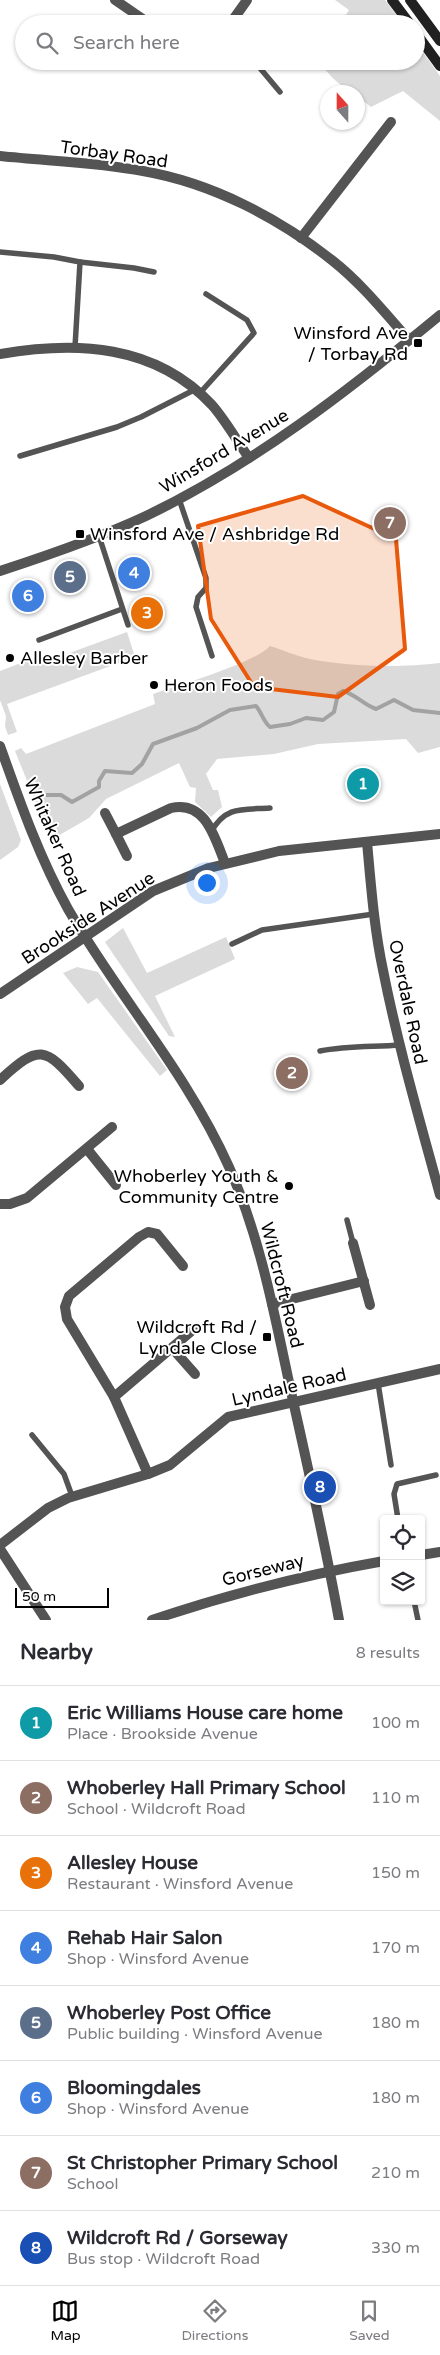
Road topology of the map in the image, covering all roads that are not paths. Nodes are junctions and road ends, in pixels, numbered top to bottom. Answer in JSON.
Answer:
{"nodes":[{"id":1,"x":115,"y":0,"type":"edge"},
{"id":2,"x":247,"y":0,"type":"edge"},
{"id":3,"x":392,"y":0,"type":"edge"},
{"id":4,"x":410,"y":0,"type":"edge"},
{"id":5,"x":137,"y":15,"type":"edge"},
{"id":6,"x":236,"y":15,"type":"edge"},
{"id":7,"x":403,"y":15,"type":"edge"},
{"id":8,"x":421,"y":15,"type":"edge"},
{"id":9,"x":425,"y":20,"type":"edge"},
{"id":10,"x":440,"y":41,"type":"edge"},
{"id":11,"x":425,"y":45,"type":"edge"},
{"id":12,"x":440,"y":66,"type":"edge"},
{"id":13,"x":262,"y":70,"type":"edge"},
{"id":14,"x":280,"y":92,"type":"dead end"},
{"id":15,"x":391,"y":122,"type":"dead end"},
{"id":16,"x":0,"y":156,"type":"edge"},
{"id":17,"x":301,"y":238,"type":"junction"},
{"id":18,"x":0,"y":252,"type":"edge"},
{"id":19,"x":80,"y":262,"type":"junction"},
{"id":20,"x":154,"y":272,"type":"dead end"},
{"id":21,"x":206,"y":294,"type":"dead end"},
{"id":22,"x":440,"y":315,"type":"edge"},
{"id":23,"x":409,"y":340,"type":"junction"},
{"id":24,"x":75,"y":347,"type":"junction"},
{"id":25,"x":0,"y":354,"type":"edge"},
{"id":26,"x":196,"y":392,"type":"junction"},
{"id":27,"x":20,"y":456,"type":"dead end"},
{"id":28,"x":249,"y":458,"type":"junction"},
{"id":29,"x":178,"y":499,"type":"junction"},
{"id":30,"x":99,"y":536,"type":"junction"},
{"id":31,"x":0,"y":571,"type":"edge"},
{"id":32,"x":122,"y":609,"type":"junction"},
{"id":33,"x":128,"y":626,"type":"dead end"},
{"id":34,"x":39,"y":640,"type":"dead end"},
{"id":35,"x":212,"y":656,"type":"dead end"},
{"id":36,"x":0,"y":746,"type":"edge"},
{"id":37,"x":270,"y":808,"type":"dead end"},
{"id":38,"x":105,"y":813,"type":"dead end"},
{"id":39,"x":212,"y":832,"type":"junction"},
{"id":40,"x":116,"y":834,"type":"junction"},
{"id":41,"x":440,"y":834,"type":"edge"},
{"id":42,"x":366,"y":842,"type":"junction"},
{"id":43,"x":127,"y":856,"type":"dead end"},
{"id":44,"x":225,"y":863,"type":"junction"},
{"id":45,"x":374,"y":914,"type":"junction"},
{"id":46,"x":86,"y":937,"type":"junction"},
{"id":47,"x":232,"y":944,"type":"dead end"},
{"id":48,"x":0,"y":994,"type":"edge"},
{"id":49,"x":400,"y":1045,"type":"junction"},
{"id":50,"x":320,"y":1052,"type":"dead end"},
{"id":51,"x":0,"y":1080,"type":"edge"},
{"id":52,"x":79,"y":1086,"type":"dead end"},
{"id":53,"x":112,"y":1127,"type":"dead end"},
{"id":54,"x":87,"y":1149,"type":"junction"},
{"id":55,"x":116,"y":1185,"type":"dead end"},
{"id":56,"x":440,"y":1195,"type":"edge"},
{"id":57,"x":0,"y":1204,"type":"edge"},
{"id":58,"x":347,"y":1220,"type":"dead end"},
{"id":59,"x":354,"y":1243,"type":"joint"},
{"id":60,"x":183,"y":1266,"type":"dead end"},
{"id":61,"x":364,"y":1281,"type":"junction"},
{"id":62,"x":272,"y":1304,"type":"junction"},
{"id":63,"x":370,"y":1305,"type":"dead end"},
{"id":64,"x":195,"y":1328,"type":"dead end"},
{"id":65,"x":172,"y":1348,"type":"junction"},
{"id":66,"x":440,"y":1369,"type":"edge"},
{"id":67,"x":195,"y":1374,"type":"dead end"},
{"id":68,"x":378,"y":1383,"type":"junction"},
{"id":69,"x":114,"y":1397,"type":"junction"},
{"id":70,"x":294,"y":1403,"type":"junction"},
{"id":71,"x":32,"y":1435,"type":"dead end"},
{"id":72,"x":391,"y":1465,"type":"dead end"},
{"id":73,"x":148,"y":1474,"type":"junction"},
{"id":74,"x":436,"y":1475,"type":"dead end"},
{"id":75,"x":72,"y":1496,"type":"junction"},
{"id":76,"x":397,"y":1515,"type":"edge"},
{"id":77,"x":0,"y":1545,"type":"edge"},
{"id":78,"x":0,"y":1549,"type":"edge"},
{"id":79,"x":440,"y":1552,"type":"edge"},
{"id":80,"x":425,"y":1554,"type":"edge"},
{"id":81,"x":380,"y":1562,"type":"edge"},
{"id":82,"x":330,"y":1570,"type":"junction"},
{"id":83,"x":415,"y":1605,"type":"edge"},
{"id":84,"x":46,"y":1620,"type":"edge"},
{"id":85,"x":152,"y":1620,"type":"edge"},
{"id":86,"x":339,"y":1620,"type":"edge"},
{"id":87,"x":418,"y":1620,"type":"edge"}],
"edges":[{"from":1,"to":5,"type":"street"},
{"from":2,"to":6,"type":"street"},
{"from":3,"to":7,"type":"main road"},
{"from":4,"to":8,"type":"main road"},
{"from":9,"to":10,"type":"main road"},
{"from":11,"to":12,"type":"main road"},
{"from":13,"to":14,"type":"lane"},
{"from":15,"to":17,"type":"street"},
{"from":16,"to":17,"type":"street","name":"Torbay Road"},
{"from":17,"to":23,"type":"street","name":"Torbay Road"},
{"from":18,"to":19,"type":"lane"},
{"from":19,"to":20,"type":"lane"},
{"from":19,"to":24,"type":"lane"},
{"from":21,"to":26,"type":"lane"},
{"from":22,"to":23,"type":"street","name":"Winsford Avenue"},
{"from":23,"to":28,"type":"street","name":"Winsford Avenue"},
{"from":24,"to":25,"type":"street"},
{"from":24,"to":26,"type":"street"},
{"from":26,"to":27,"type":"lane"},
{"from":26,"to":28,"type":"street"},
{"from":28,"to":29,"type":"street","name":"Winsford Avenue"},
{"from":29,"to":30,"type":"street","name":"Winsford Avenue"},
{"from":29,"to":35,"type":"lane"},
{"from":30,"to":31,"type":"street","name":"Winsford Avenue"},
{"from":30,"to":32,"type":"lane"},
{"from":32,"to":33,"type":"lane"},
{"from":32,"to":34,"type":"lane"},
{"from":36,"to":46,"type":"street","name":"Whitaker Road"},
{"from":37,"to":39,"type":"lane"},
{"from":38,"to":40,"type":"street","name":"Brookside Avenue"},
{"from":39,"to":40,"type":"street"},
{"from":39,"to":44,"type":"street"},
{"from":40,"to":43,"type":"street","name":"Brookside Avenue"},
{"from":41,"to":42,"type":"street","name":"Brookside Avenue"},
{"from":42,"to":44,"type":"street","name":"Brookside Avenue"},
{"from":42,"to":45,"type":"street","name":"Overdale Road"},
{"from":44,"to":46,"type":"street","name":"Brookside Avenue"},
{"from":45,"to":47,"type":"lane"},
{"from":45,"to":49,"type":"street","name":"Overdale Road"},
{"from":46,"to":48,"type":"street","name":"Brookside Avenue"},
{"from":46,"to":62,"type":"street","name":"Wildcroft Road"},
{"from":49,"to":50,"type":"lane"},
{"from":49,"to":56,"type":"street","name":"Overdale Road"},
{"from":51,"to":52,"type":"street"},
{"from":53,"to":54,"type":"street"},
{"from":54,"to":55,"type":"street"},
{"from":54,"to":57,"type":"street"},
{"from":58,"to":59,"type":"lane"},
{"from":59,"to":61,"type":"street"},
{"from":60,"to":69,"type":"street"},
{"from":61,"to":62,"type":"street"},
{"from":61,"to":63,"type":"street"},
{"from":62,"to":70,"type":"street","name":"Wildcroft Road"},
{"from":64,"to":65,"type":"street"},
{"from":65,"to":67,"type":"street"},
{"from":65,"to":69,"type":"street"},
{"from":66,"to":68,"type":"street","name":"Lyndale Road"},
{"from":68,"to":70,"type":"street","name":"Lyndale Road"},
{"from":68,"to":72,"type":"lane"},
{"from":69,"to":73,"type":"street"},
{"from":70,"to":73,"type":"street","name":"Lyndale Road"},
{"from":70,"to":82,"type":"street","name":"Wildcroft Road"},
{"from":71,"to":75,"type":"lane"},
{"from":73,"to":75,"type":"street","name":"Lyndale Road"},
{"from":74,"to":76,"type":"lane"},
{"from":75,"to":77,"type":"street","name":"Lyndale Road"},
{"from":78,"to":84,"type":"street"},
{"from":79,"to":80,"type":"street"},
{"from":81,"to":82,"type":"street","name":"Gorseway"},
{"from":82,"to":85,"type":"street","name":"Gorseway"},
{"from":82,"to":86,"type":"street","name":"Wildcroft Road"},
{"from":83,"to":87,"type":"lane"}]}
